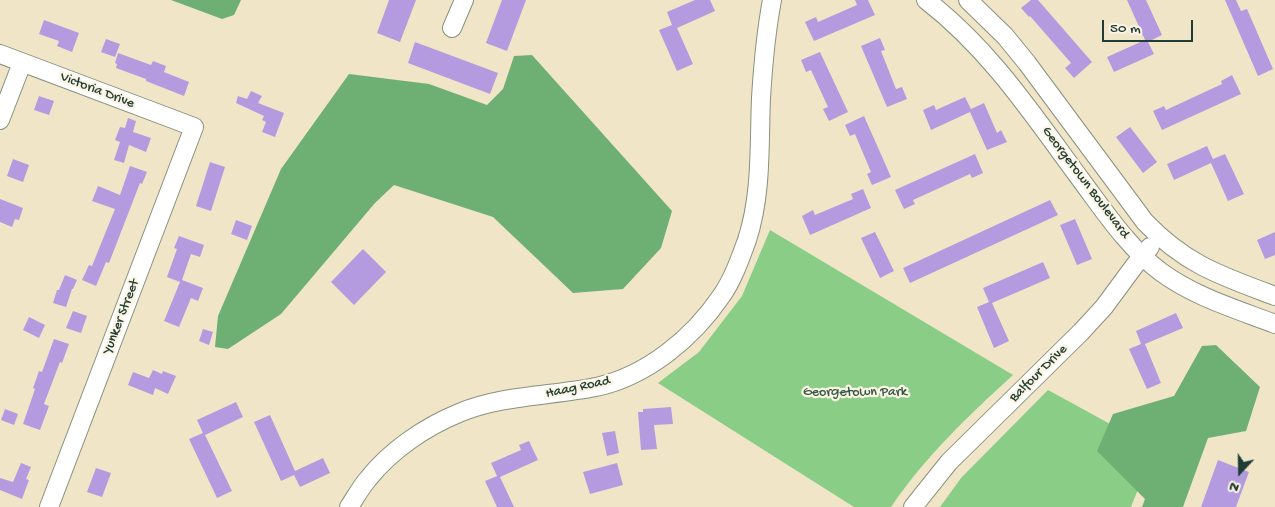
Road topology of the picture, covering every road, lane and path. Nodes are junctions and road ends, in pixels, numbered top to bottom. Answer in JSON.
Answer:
{"nodes":[{"id":1,"x":464,"y":0,"type":"edge"},
{"id":2,"x":772,"y":0,"type":"edge"},
{"id":3,"x":926,"y":0,"type":"edge"},
{"id":4,"x":968,"y":0,"type":"edge"},
{"id":5,"x":452,"y":28,"type":"dead end"},
{"id":6,"x":0,"y":54,"type":"edge"},
{"id":7,"x":22,"y":63,"type":"junction"},
{"id":8,"x":0,"y":120,"type":"edge"},
{"id":9,"x":194,"y":127,"type":"joint"},
{"id":10,"x":1160,"y":237,"type":"junction"},
{"id":11,"x":1142,"y":256,"type":"junction"},
{"id":12,"x":1275,"y":296,"type":"edge"},
{"id":13,"x":1275,"y":324,"type":"edge"},
{"id":14,"x":49,"y":507,"type":"edge"},
{"id":15,"x":349,"y":507,"type":"edge"},
{"id":16,"x":913,"y":507,"type":"edge"}],
"edges":[{"from":1,"to":5,"type":"street"},
{"from":2,"to":15,"type":"street","name":"Haag Road"},
{"from":3,"to":11,"type":"street","name":"Georgetown Boulevard"},
{"from":4,"to":10,"type":"street","name":"Georgetown Boulevard"},
{"from":6,"to":7,"type":"street","name":"Victoria Drive"},
{"from":7,"to":8,"type":"street"},
{"from":7,"to":9,"type":"street","name":"Victoria Drive"},
{"from":9,"to":14,"type":"street","name":"Yunker Street"},
{"from":10,"to":11,"type":"street","name":"Balfour Drive"},
{"from":10,"to":12,"type":"street","name":"Georgetown Boulevard"},
{"from":11,"to":13,"type":"street","name":"Georgetown Boulevard"},
{"from":11,"to":16,"type":"street","name":"Balfour Drive"}]}
